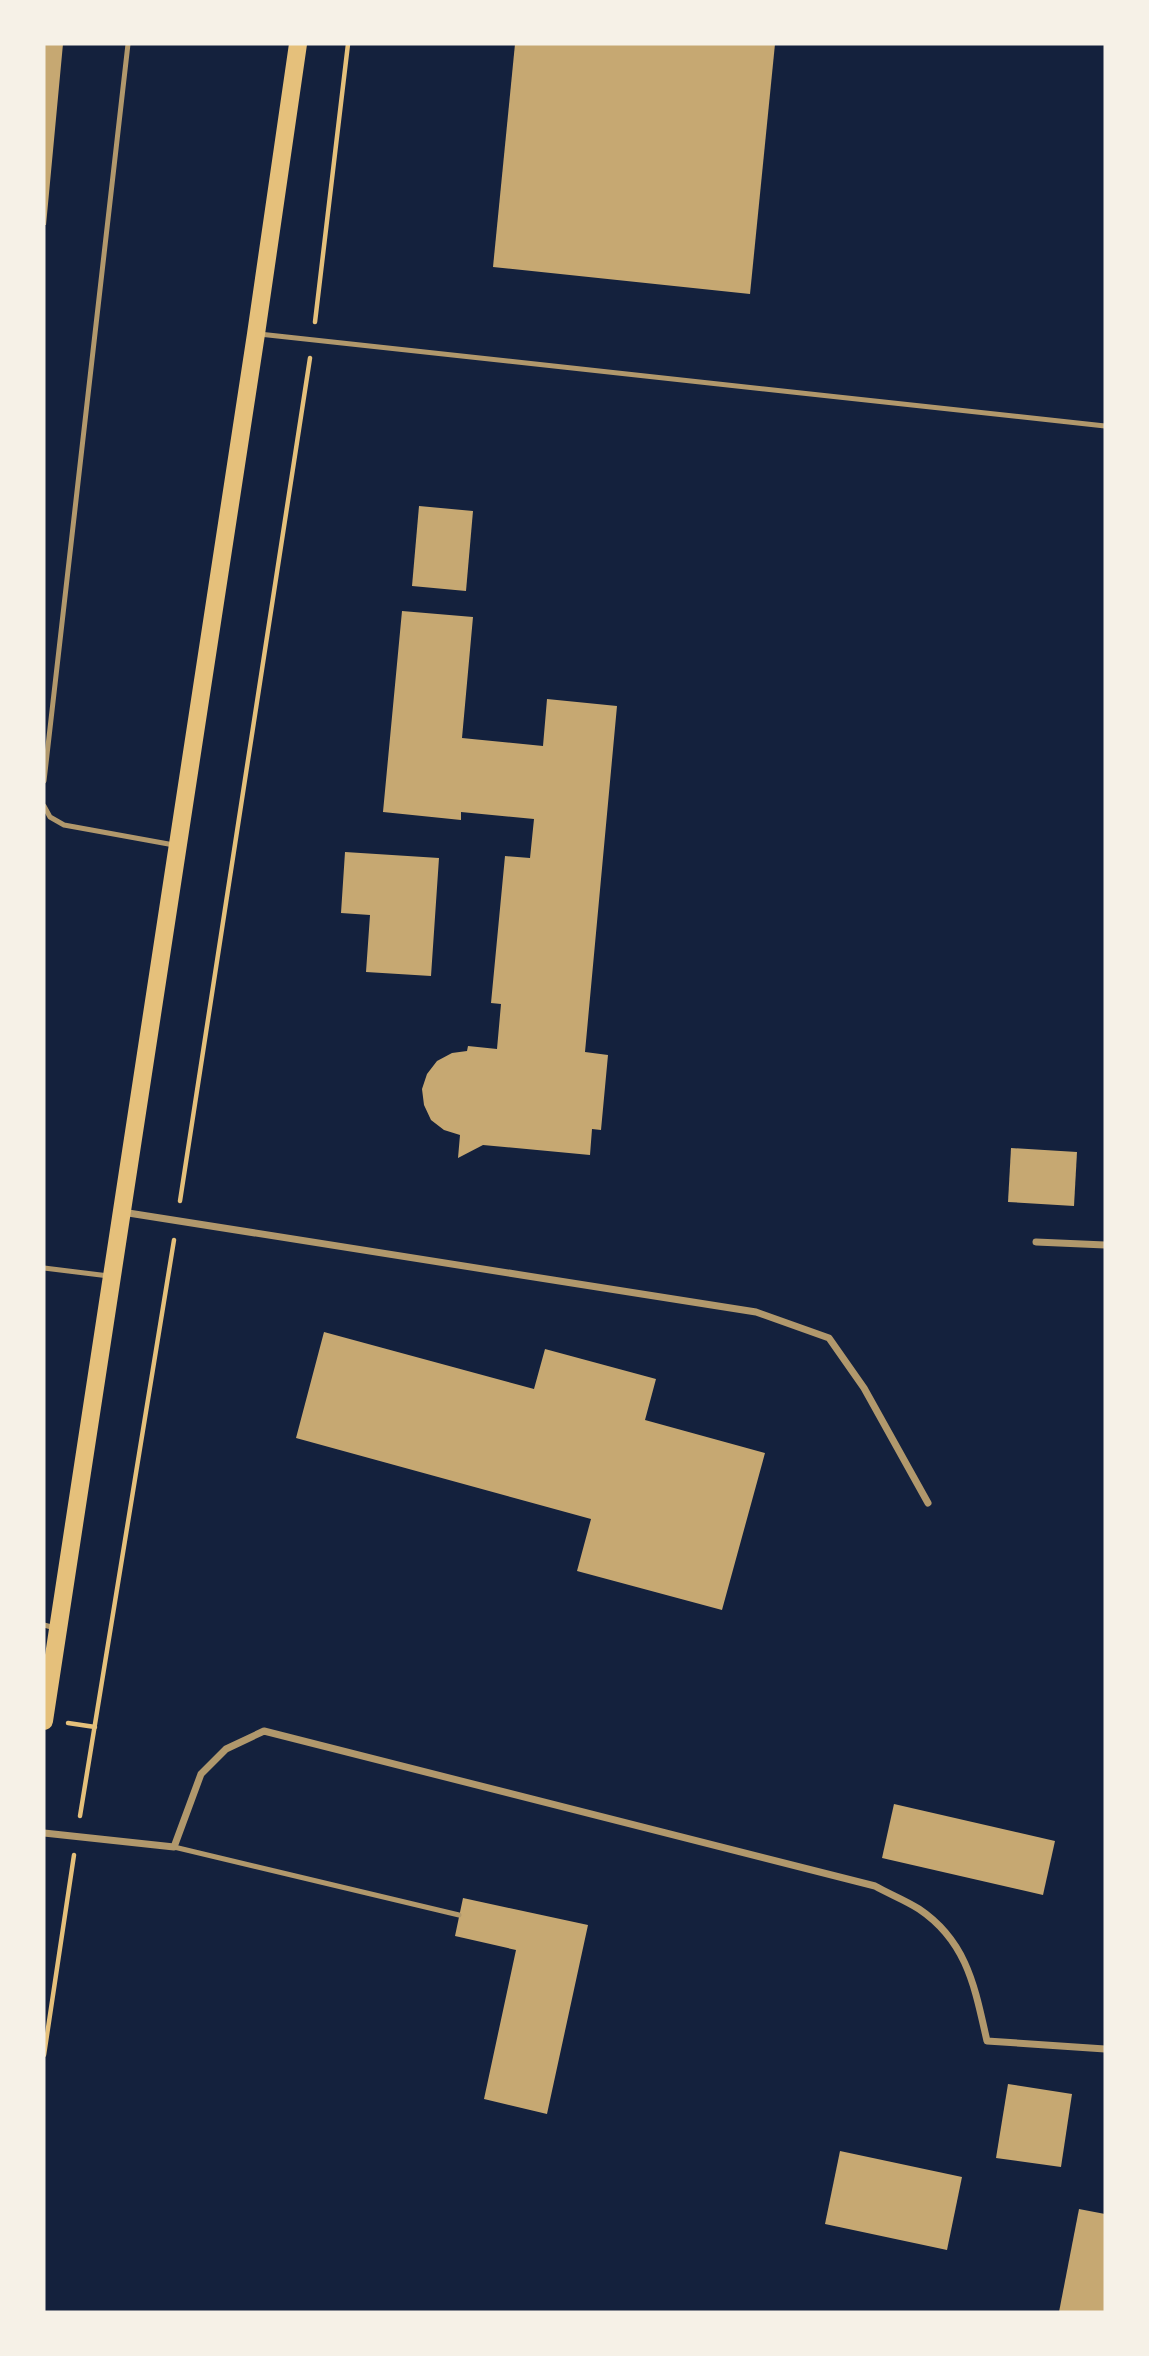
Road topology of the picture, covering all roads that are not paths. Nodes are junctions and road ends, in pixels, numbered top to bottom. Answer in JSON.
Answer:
{"nodes":[{"id":1,"x":128,"y":44,"type":"edge"},
{"id":2,"x":298,"y":44,"type":"edge"},
{"id":3,"x":256,"y":334,"type":"junction"},
{"id":4,"x":1105,"y":426,"type":"edge"},
{"id":5,"x":44,"y":781,"type":"edge"},
{"id":6,"x":44,"y":806,"type":"edge"},
{"id":7,"x":176,"y":845,"type":"junction"},
{"id":8,"x":122,"y":1212,"type":"junction"},
{"id":9,"x":1036,"y":1242,"type":"dead end"},
{"id":10,"x":1105,"y":1245,"type":"edge"},
{"id":11,"x":44,"y":1268,"type":"edge"},
{"id":12,"x":112,"y":1277,"type":"junction"},
{"id":13,"x":928,"y":1503,"type":"dead end"},
{"id":14,"x":51,"y":1627,"type":"edge"},
{"id":15,"x":44,"y":1721,"type":"edge"},
{"id":16,"x":44,"y":1833,"type":"edge"},
{"id":17,"x":174,"y":1847,"type":"junction"},
{"id":18,"x":459,"y":1914,"type":"dead end"},
{"id":19,"x":1105,"y":2049,"type":"edge"}],
"edges":[{"from":1,"to":5,"type":"lane"},
{"from":2,"to":3,"type":"main road"},
{"from":3,"to":4,"type":"lane"},
{"from":3,"to":7,"type":"main road"},
{"from":6,"to":7,"type":"lane"},
{"from":7,"to":8,"type":"main road"},
{"from":8,"to":12,"type":"main road"},
{"from":8,"to":13,"type":"street"},
{"from":9,"to":10,"type":"street"},
{"from":11,"to":12,"type":"lane"},
{"from":12,"to":14,"type":"main road"},
{"from":14,"to":15,"type":"main road"},
{"from":16,"to":17,"type":"street"},
{"from":17,"to":18,"type":"lane"},
{"from":17,"to":19,"type":"street"}]}
